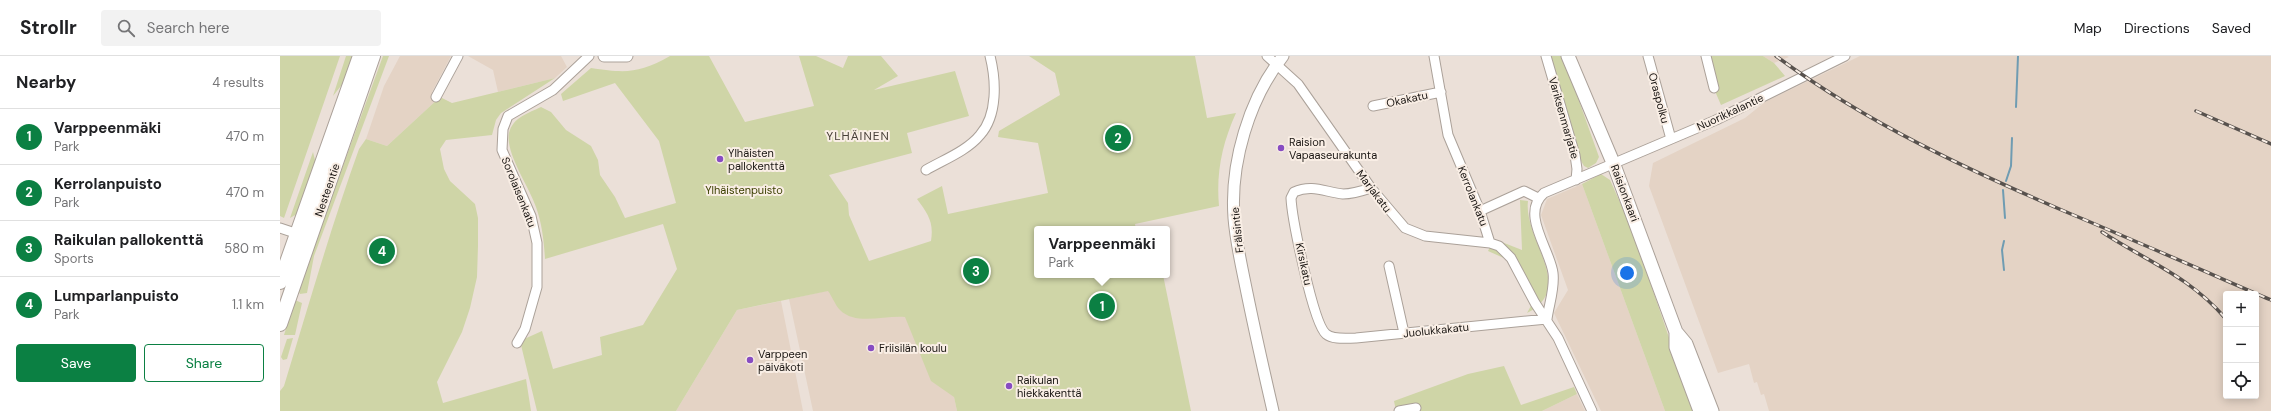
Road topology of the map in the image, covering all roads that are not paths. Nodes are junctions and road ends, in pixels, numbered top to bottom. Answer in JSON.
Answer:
{"nodes":[{"id":1,"x":360,"y":56,"type":"edge"},
{"id":2,"x":373,"y":56,"type":"edge"},
{"id":3,"x":458,"y":56,"type":"edge"},
{"id":4,"x":589,"y":56,"type":"edge"},
{"id":5,"x":604,"y":56,"type":"edge"},
{"id":6,"x":628,"y":56,"type":"edge"},
{"id":7,"x":990,"y":56,"type":"edge"},
{"id":8,"x":1267,"y":56,"type":"edge"},
{"id":9,"x":1434,"y":56,"type":"edge"},
{"id":10,"x":1546,"y":56,"type":"edge"},
{"id":11,"x":1568,"y":56,"type":"edge"},
{"id":12,"x":1648,"y":56,"type":"edge"},
{"id":13,"x":1706,"y":56,"type":"edge"},
{"id":14,"x":1845,"y":56,"type":"edge"},
{"id":15,"x":1280,"y":60,"type":"edge"},
{"id":16,"x":1714,"y":88,"type":"dead end"},
{"id":17,"x":1441,"y":92,"type":"junction"},
{"id":18,"x":436,"y":98,"type":"dead end"},
{"id":19,"x":1373,"y":106,"type":"dead end"},
{"id":20,"x":1671,"y":139,"type":"junction"},
{"id":21,"x":1614,"y":165,"type":"junction"},
{"id":22,"x":926,"y":170,"type":"dead end"},
{"id":23,"x":1576,"y":180,"type":"junction"},
{"id":24,"x":1371,"y":188,"type":"junction"},
{"id":25,"x":1538,"y":198,"type":"junction"},
{"id":26,"x":1480,"y":211,"type":"junction"},
{"id":27,"x":280,"y":228,"type":"edge"},
{"id":28,"x":297,"y":234,"type":"junction"},
{"id":29,"x":310,"y":238,"type":"junction"},
{"id":30,"x":1490,"y":243,"type":"junction"},
{"id":31,"x":1389,"y":266,"type":"dead end"},
{"id":32,"x":280,"y":282,"type":"edge"},
{"id":33,"x":1546,"y":319,"type":"junction"},
{"id":34,"x":280,"y":324,"type":"edge"},
{"id":35,"x":1676,"y":332,"type":"junction"},
{"id":36,"x":1404,"y":333,"type":"junction"},
{"id":37,"x":1326,"y":334,"type":"joint"},
{"id":38,"x":517,"y":343,"type":"dead end"},
{"id":39,"x":1416,"y":408,"type":"dead end"},
{"id":40,"x":1273,"y":411,"type":"edge"},
{"id":41,"x":1399,"y":411,"type":"edge"},
{"id":42,"x":1592,"y":411,"type":"edge"},
{"id":43,"x":1700,"y":411,"type":"edge"},
{"id":44,"x":1712,"y":411,"type":"edge"}],
"edges":[{"from":1,"to":28,"type":"main road","name":"Nesteentie"},
{"from":2,"to":29,"type":"main road","name":"Nesteentie"},
{"from":3,"to":18,"type":"street"},
{"from":4,"to":38,"type":"street","name":"Sorolaisenkatu"},
{"from":5,"to":6,"type":"street"},
{"from":7,"to":22,"type":"street"},
{"from":8,"to":15,"type":"street","name":"Marjakatu"},
{"from":9,"to":17,"type":"street","name":"Kerrolankatu"},
{"from":10,"to":23,"type":"street","name":"Variksenmarjatie"},
{"from":11,"to":21,"type":"main road","name":"Raisionkaari"},
{"from":12,"to":20,"type":"street","name":"Oraspolku"},
{"from":13,"to":16,"type":"street"},
{"from":14,"to":20,"type":"street","name":"Nuorikkalantie"},
{"from":15,"to":24,"type":"street","name":"Marjakatu"},
{"from":15,"to":40,"type":"street","name":"Frälsintie"},
{"from":17,"to":19,"type":"street","name":"Okakatu"},
{"from":17,"to":26,"type":"street","name":"Kerrolankatu"},
{"from":20,"to":21,"type":"street","name":"Nuorikkalantie"},
{"from":21,"to":23,"type":"street"},
{"from":21,"to":35,"type":"main road","name":"Raisionkaari"},
{"from":23,"to":25,"type":"street"},
{"from":24,"to":30,"type":"street","name":"Marjakatu"},
{"from":24,"to":37,"type":"street","name":"Kirsikatu"},
{"from":25,"to":26,"type":"street"},
{"from":25,"to":33,"type":"street"},
{"from":26,"to":30,"type":"street","name":"Kerrolankatu"},
{"from":27,"to":28,"type":"street"},
{"from":28,"to":29,"type":"street"},
{"from":28,"to":32,"type":"main road","name":"Nesteentie"},
{"from":29,"to":34,"type":"main road","name":"Nesteentie"},
{"from":30,"to":33,"type":"street"},
{"from":31,"to":36,"type":"street"},
{"from":33,"to":36,"type":"street","name":"Juolukkakatu"},
{"from":33,"to":42,"type":"street"},
{"from":35,"to":43,"type":"main road","name":"Raisionkaari"},
{"from":35,"to":44,"type":"main road","name":"Raisionkaari"},
{"from":36,"to":37,"type":"street","name":"Juolukkakatu"},
{"from":39,"to":41,"type":"street"}]}
